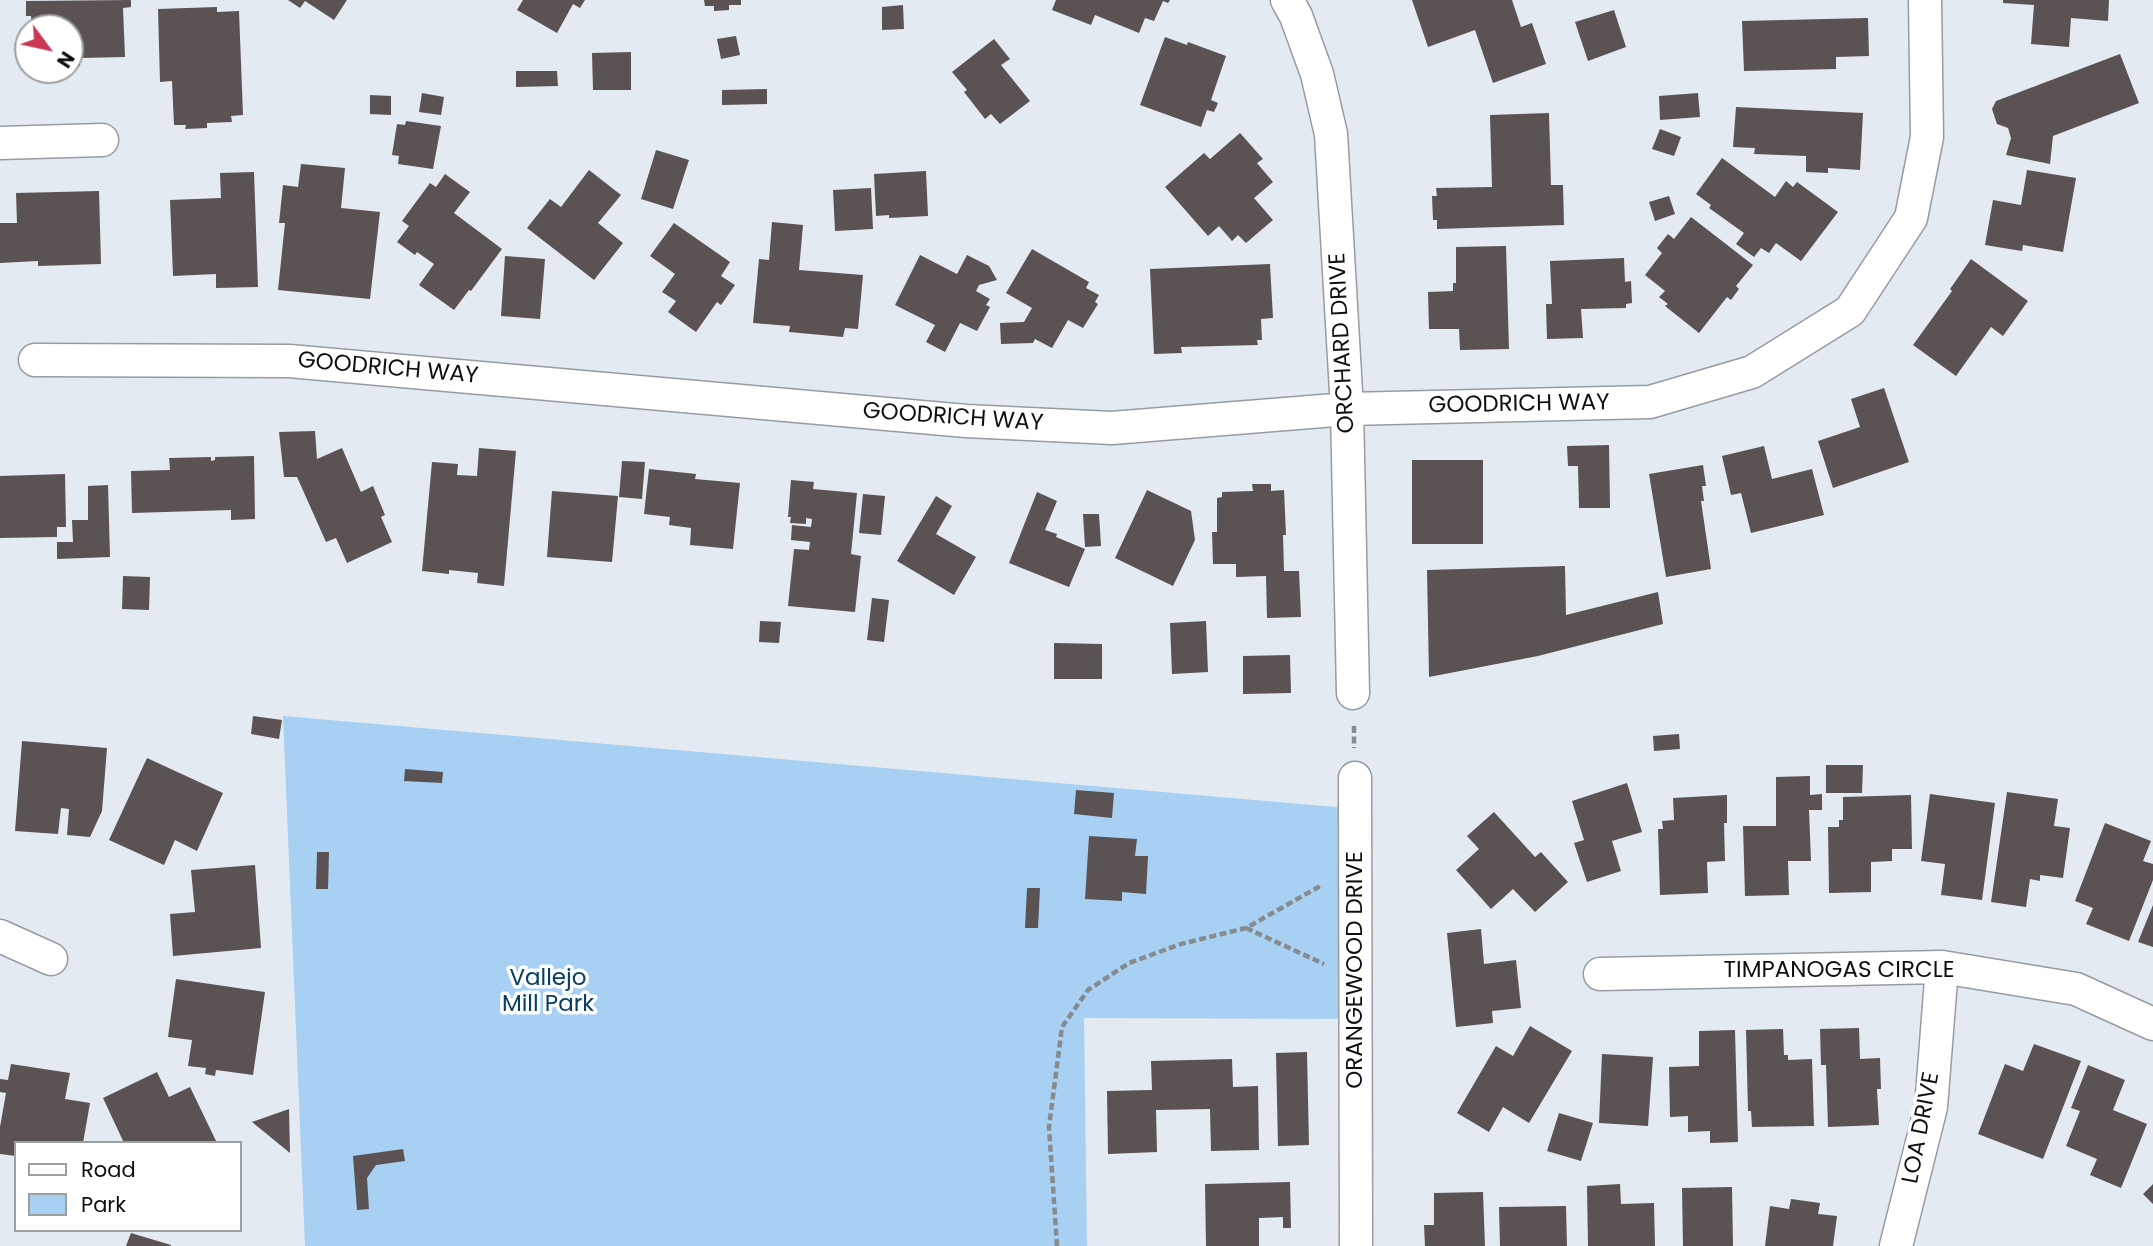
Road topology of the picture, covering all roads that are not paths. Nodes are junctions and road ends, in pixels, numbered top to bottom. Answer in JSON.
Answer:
{"nodes":[{"id":1,"x":1287,"y":0,"type":"edge"},
{"id":2,"x":1925,"y":0,"type":"edge"},
{"id":3,"x":102,"y":140,"type":"dead end"},
{"id":4,"x":0,"y":143,"type":"edge"},
{"id":5,"x":36,"y":360,"type":"dead end"},
{"id":6,"x":1348,"y":409,"type":"junction"},
{"id":7,"x":1353,"y":693,"type":"road end"},
{"id":8,"x":1355,"y":778,"type":"road end"},
{"id":9,"x":0,"y":936,"type":"edge"},
{"id":10,"x":51,"y":959,"type":"dead end"},
{"id":11,"x":1942,"y":967,"type":"junction"},
{"id":12,"x":1600,"y":974,"type":"dead end"},
{"id":13,"x":2153,"y":1024,"type":"edge"},
{"id":14,"x":1356,"y":1246,"type":"edge"},
{"id":15,"x":1896,"y":1246,"type":"edge"}],
"edges":[{"from":1,"to":6,"type":"street","name":"ORCHARD DRIVE"},
{"from":2,"to":6,"type":"street","name":"GOODRICH WAY"},
{"from":3,"to":4,"type":"street"},
{"from":5,"to":6,"type":"street","name":"GOODRICH WAY"},
{"from":6,"to":7,"type":"street","name":"ORCHARD DRIVE"},
{"from":8,"to":14,"type":"street","name":"ORANGEWOOD DRIVE"},
{"from":9,"to":10,"type":"street"},
{"from":11,"to":12,"type":"street","name":"TIMPANOGAS CIRCLE"},
{"from":11,"to":13,"type":"street","name":"TIMPANOGAS CIRCLE"},
{"from":11,"to":15,"type":"street","name":"LOA DRIVE"}]}
